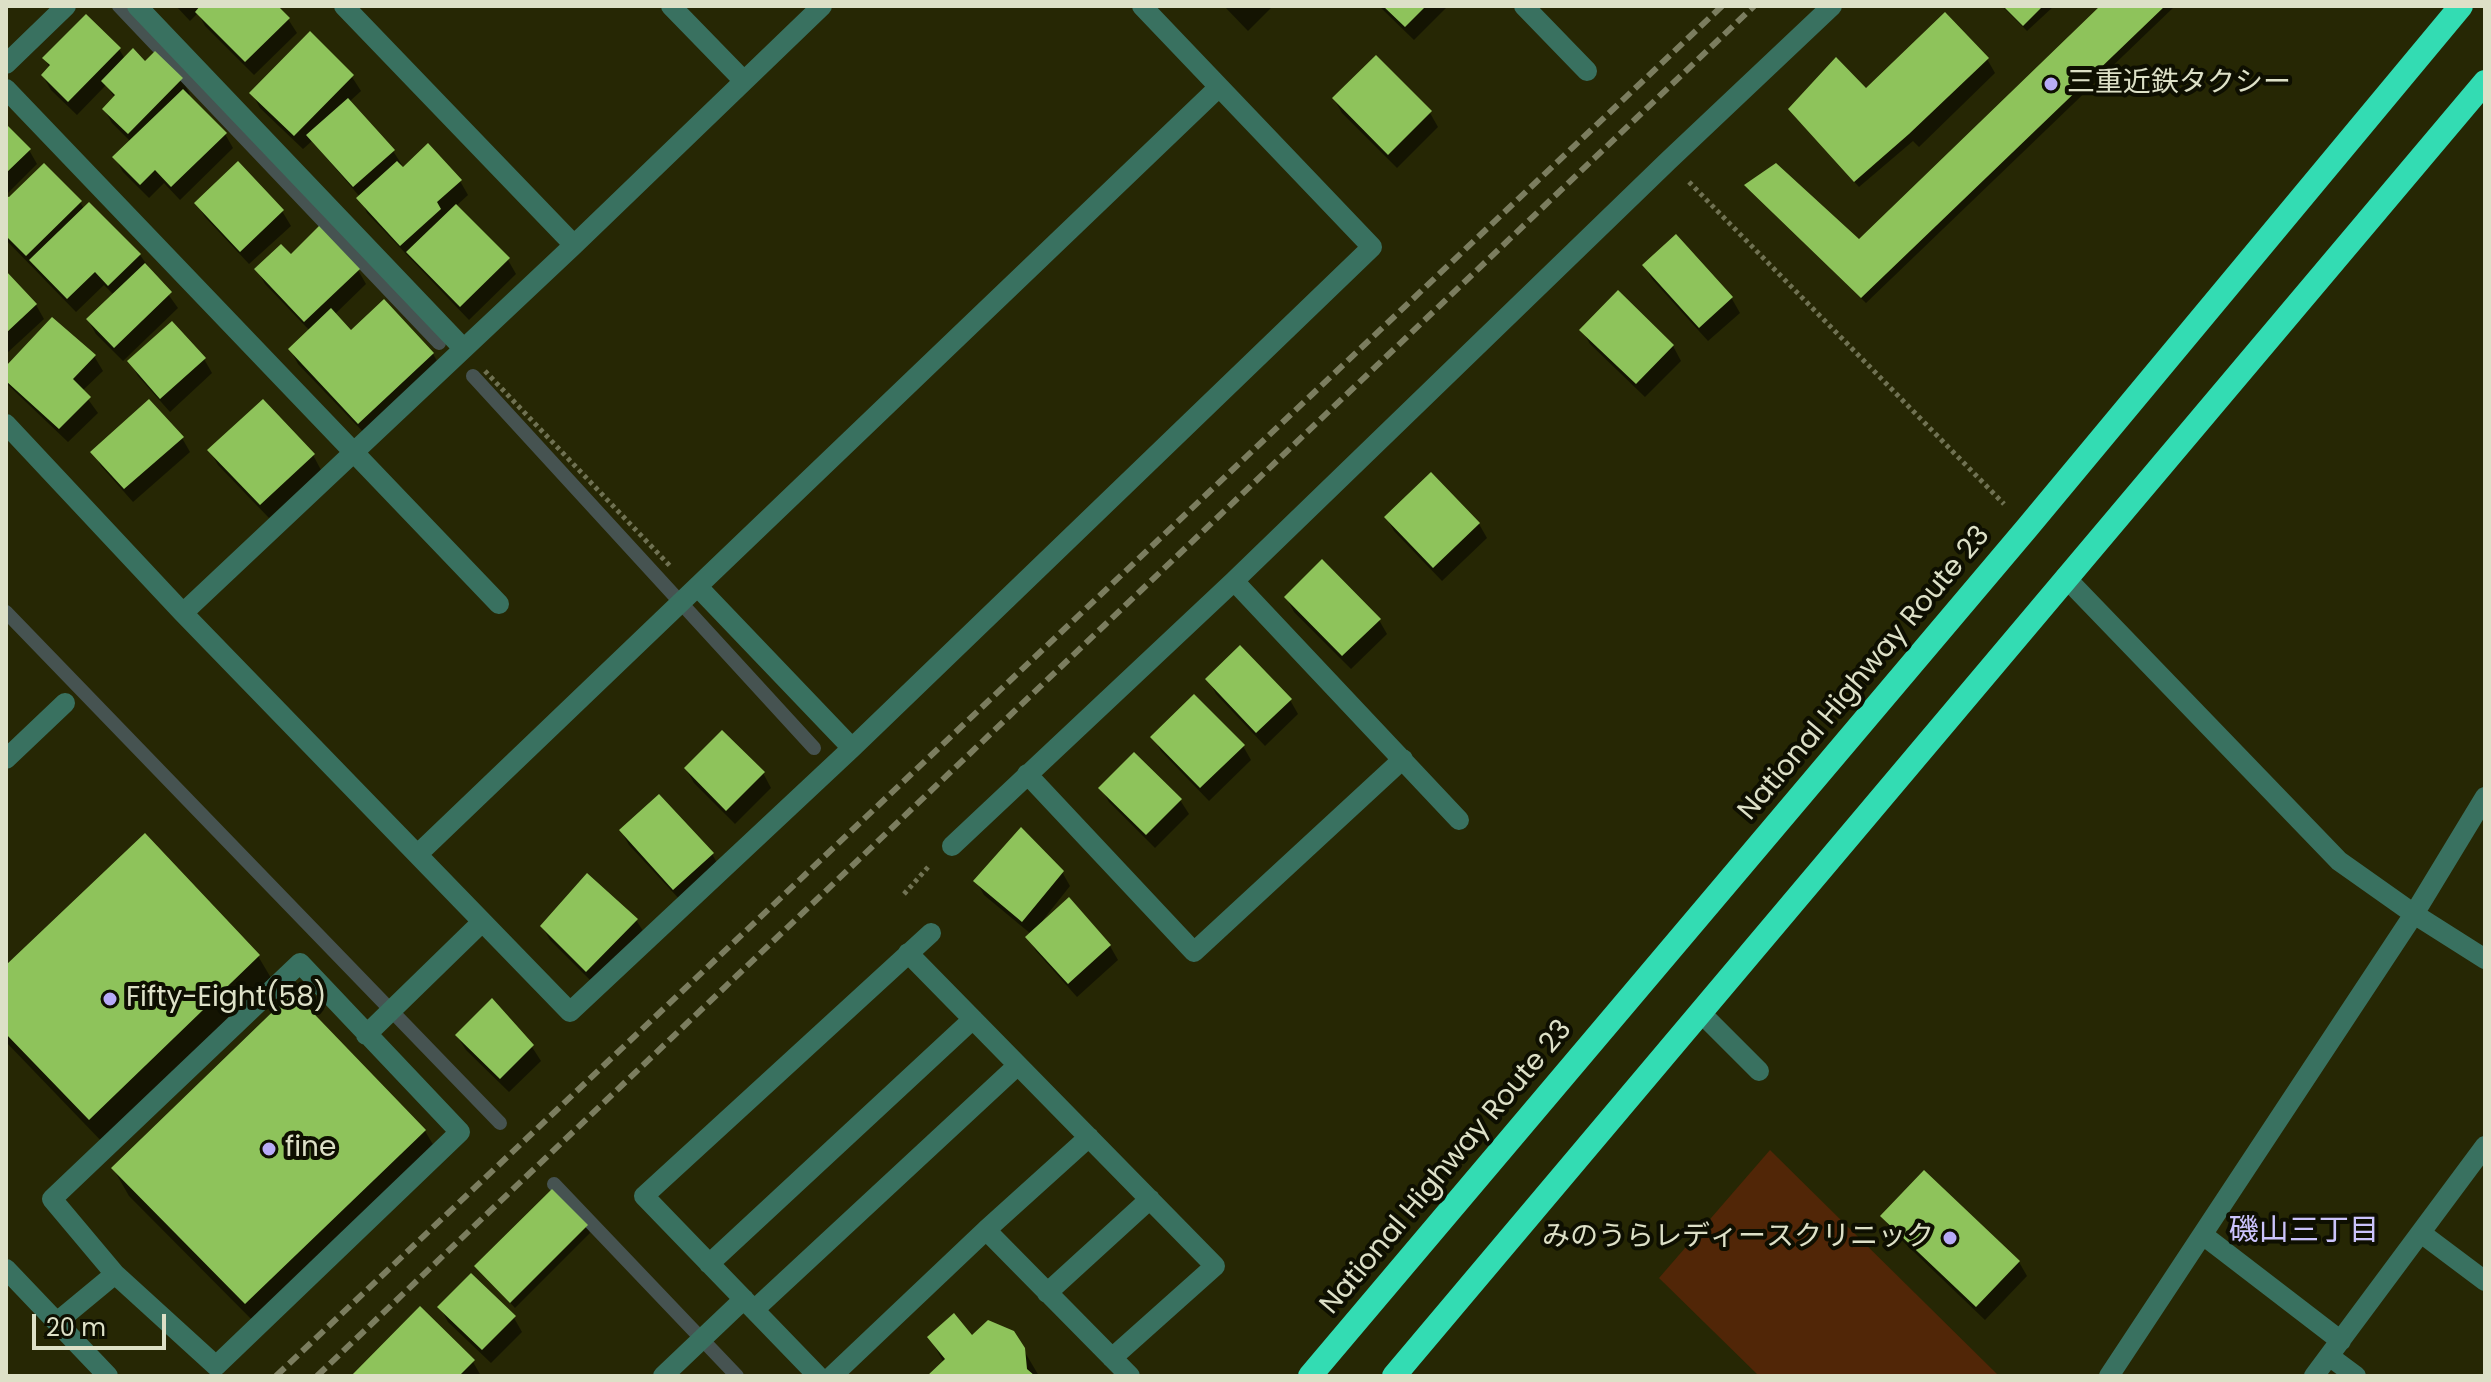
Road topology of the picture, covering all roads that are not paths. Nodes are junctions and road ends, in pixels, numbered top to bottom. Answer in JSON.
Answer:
{"nodes":[{"id":1,"x":66,"y":6,"type":"edge"},
{"id":2,"x":137,"y":6,"type":"edge"},
{"id":3,"x":344,"y":6,"type":"edge"},
{"id":4,"x":671,"y":6,"type":"edge"},
{"id":5,"x":822,"y":6,"type":"edge"},
{"id":6,"x":1142,"y":6,"type":"edge"},
{"id":7,"x":1524,"y":6,"type":"edge"},
{"id":8,"x":1832,"y":6,"type":"edge"},
{"id":9,"x":2461,"y":6,"type":"edge"},
{"id":10,"x":6,"y":64,"type":"edge"},
{"id":11,"x":1587,"y":71,"type":"dead end"},
{"id":12,"x":743,"y":80,"type":"junction"},
{"id":13,"x":2485,"y":82,"type":"edge"},
{"id":14,"x":1219,"y":87,"type":"junction"},
{"id":15,"x":6,"y":89,"type":"edge"},
{"id":16,"x":574,"y":245,"type":"junction"},
{"id":17,"x":463,"y":348,"type":"junction"},
{"id":18,"x":8,"y":430,"type":"edge"},
{"id":19,"x":355,"y":452,"type":"junction"},
{"id":20,"x":2065,"y":577,"type":"junction"},
{"id":21,"x":1234,"y":581,"type":"junction"},
{"id":22,"x":693,"y":591,"type":"junction"},
{"id":23,"x":499,"y":604,"type":"dead end"},
{"id":24,"x":183,"y":613,"type":"junction"},
{"id":25,"x":65,"y":703,"type":"dead end"},
{"id":26,"x":852,"y":748,"type":"junction"},
{"id":27,"x":6,"y":759,"type":"edge"},
{"id":28,"x":1403,"y":759,"type":"junction"},
{"id":29,"x":1027,"y":774,"type":"junction"},
{"id":30,"x":2485,"y":797,"type":"edge"},
{"id":31,"x":1459,"y":820,"type":"dead end"},
{"id":32,"x":952,"y":846,"type":"dead end"},
{"id":33,"x":418,"y":854,"type":"junction"},
{"id":34,"x":2414,"y":914,"type":"junction"},
{"id":35,"x":482,"y":922,"type":"junction"},
{"id":36,"x":931,"y":933,"type":"dead end"},
{"id":37,"x":908,"y":953,"type":"junction"},
{"id":38,"x":2485,"y":959,"type":"edge"},
{"id":39,"x":1701,"y":1013,"type":"junction"},
{"id":40,"x":973,"y":1019,"type":"junction"},
{"id":41,"x":373,"y":1028,"type":"junction"},
{"id":42,"x":1018,"y":1065,"type":"junction"},
{"id":43,"x":1759,"y":1071,"type":"dead end"},
{"id":44,"x":1089,"y":1137,"type":"junction"},
{"id":45,"x":2485,"y":1146,"type":"edge"},
{"id":46,"x":1150,"y":1199,"type":"junction"},
{"id":47,"x":986,"y":1230,"type":"junction"},
{"id":48,"x":2421,"y":1233,"type":"junction"},
{"id":49,"x":2203,"y":1235,"type":"junction"},
{"id":50,"x":709,"y":1264,"type":"junction"},
{"id":51,"x":6,"y":1269,"type":"edge"},
{"id":52,"x":115,"y":1274,"type":"junction"},
{"id":53,"x":2485,"y":1281,"type":"edge"},
{"id":54,"x":1047,"y":1293,"type":"junction"},
{"id":55,"x":749,"y":1305,"type":"junction"},
{"id":56,"x":57,"y":1322,"type":"junction"},
{"id":57,"x":2335,"y":1348,"type":"junction"},
{"id":58,"x":1112,"y":1358,"type":"junction"},
{"id":59,"x":108,"y":1376,"type":"edge"},
{"id":60,"x":663,"y":1376,"type":"edge"},
{"id":61,"x":818,"y":1376,"type":"edge"},
{"id":62,"x":832,"y":1376,"type":"edge"},
{"id":63,"x":1130,"y":1376,"type":"edge"},
{"id":64,"x":1310,"y":1376,"type":"edge"},
{"id":65,"x":1394,"y":1376,"type":"edge"},
{"id":66,"x":2109,"y":1376,"type":"edge"},
{"id":67,"x":2314,"y":1376,"type":"edge"},
{"id":68,"x":2356,"y":1376,"type":"edge"}],
"edges":[{"from":1,"to":10,"type":"street"},
{"from":2,"to":17,"type":"street"},
{"from":3,"to":16,"type":"street"},
{"from":4,"to":12,"type":"street"},
{"from":5,"to":12,"type":"street"},
{"from":6,"to":14,"type":"street"},
{"from":7,"to":11,"type":"street"},
{"from":8,"to":21,"type":"street"},
{"from":9,"to":64,"type":"highway","name":"National Highway Route 23"},
{"from":12,"to":16,"type":"street"},
{"from":13,"to":20,"type":"highway"},
{"from":14,"to":22,"type":"street"},
{"from":14,"to":26,"type":"street"},
{"from":15,"to":19,"type":"street"},
{"from":16,"to":17,"type":"street"},
{"from":17,"to":19,"type":"street"},
{"from":18,"to":24,"type":"street"},
{"from":19,"to":23,"type":"street"},
{"from":19,"to":24,"type":"street"},
{"from":20,"to":34,"type":"street"},
{"from":20,"to":39,"type":"highway"},
{"from":21,"to":28,"type":"street"},
{"from":21,"to":29,"type":"street"},
{"from":22,"to":26,"type":"street"},
{"from":22,"to":33,"type":"street"},
{"from":24,"to":33,"type":"street"},
{"from":25,"to":27,"type":"street"},
{"from":26,"to":35,"type":"street"},
{"from":28,"to":29,"type":"street"},
{"from":28,"to":31,"type":"street"},
{"from":29,"to":32,"type":"street"},
{"from":30,"to":34,"type":"street"},
{"from":33,"to":35,"type":"street"},
{"from":34,"to":38,"type":"street"},
{"from":34,"to":49,"type":"street"},
{"from":35,"to":41,"type":"street"},
{"from":36,"to":37,"type":"street"},
{"from":37,"to":40,"type":"street"},
{"from":37,"to":50,"type":"street"},
{"from":39,"to":43,"type":"street"},
{"from":39,"to":65,"type":"highway"},
{"from":40,"to":42,"type":"street"},
{"from":40,"to":50,"type":"street"},
{"from":41,"to":52,"type":"street"},
{"from":41,"to":52,"type":"street"},
{"from":42,"to":44,"type":"street"},
{"from":42,"to":55,"type":"street"},
{"from":44,"to":46,"type":"street"},
{"from":44,"to":47,"type":"street"},
{"from":45,"to":48,"type":"street"},
{"from":46,"to":54,"type":"street"},
{"from":46,"to":58,"type":"street"},
{"from":47,"to":54,"type":"street"},
{"from":47,"to":62,"type":"street"},
{"from":48,"to":53,"type":"street"},
{"from":48,"to":57,"type":"street"},
{"from":49,"to":57,"type":"street"},
{"from":49,"to":66,"type":"street"},
{"from":50,"to":55,"type":"street"},
{"from":51,"to":56,"type":"street"},
{"from":52,"to":56,"type":"street"},
{"from":54,"to":58,"type":"street"},
{"from":55,"to":60,"type":"street"},
{"from":55,"to":61,"type":"street"},
{"from":56,"to":59,"type":"street"},
{"from":57,"to":67,"type":"street"},
{"from":57,"to":68,"type":"street"},
{"from":58,"to":63,"type":"street"}]}
